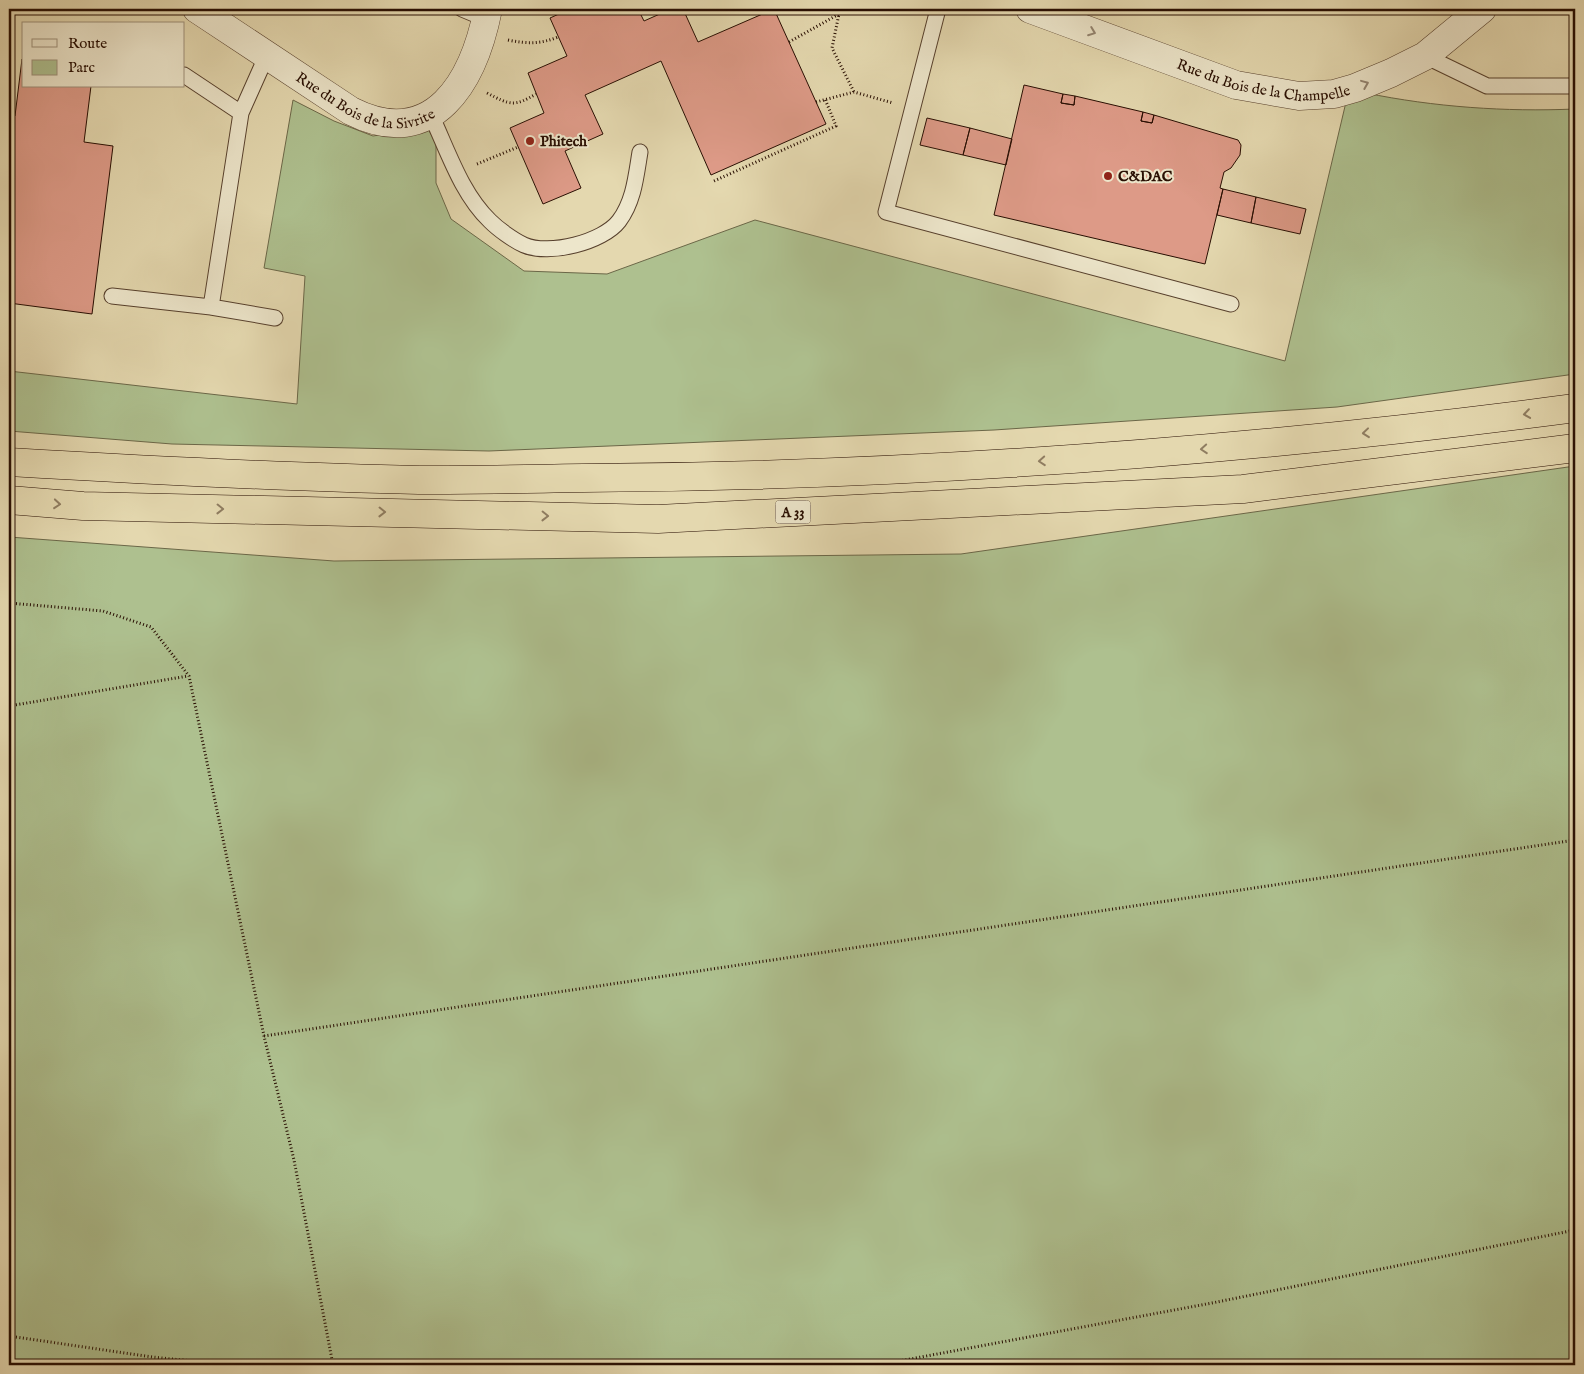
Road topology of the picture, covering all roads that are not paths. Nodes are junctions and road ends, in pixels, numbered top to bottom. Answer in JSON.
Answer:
{"nodes":[{"id":1,"x":197,"y":9,"type":"edge"},
{"id":2,"x":938,"y":9,"type":"edge"},
{"id":3,"x":1030,"y":9,"type":"edge"},
{"id":4,"x":1482,"y":9,"type":"edge"},
{"id":5,"x":480,"y":18,"type":"edge"},
{"id":6,"x":1425,"y":56,"type":"junction"},
{"id":7,"x":266,"y":57,"type":"junction"},
{"id":8,"x":185,"y":76,"type":"edge"},
{"id":9,"x":1575,"y":86,"type":"edge"},
{"id":10,"x":241,"y":113,"type":"junction"},
{"id":11,"x":431,"y":116,"type":"junction"},
{"id":12,"x":640,"y":152,"type":"dead end"},
{"id":13,"x":112,"y":296,"type":"dead end"},
{"id":14,"x":1231,"y":304,"type":"dead end"},
{"id":15,"x":211,"y":307,"type":"junction"},
{"id":16,"x":275,"y":318,"type":"dead end"},
{"id":17,"x":1575,"y":408,"type":"edge"},
{"id":18,"x":1575,"y":448,"type":"edge"},
{"id":19,"x":9,"y":462,"type":"edge"},
{"id":20,"x":9,"y":500,"type":"edge"}],
"edges":[{"from":1,"to":7,"type":"street","name":"Rue du Bois de la Sivrite"},
{"from":2,"to":14,"type":"lane"},
{"from":3,"to":6,"type":"street","name":"Rue du Bois de la Champelle","one_way":true},
{"from":4,"to":6,"type":"street","name":"Rue du Bois de la Champelle"},
{"from":5,"to":11,"type":"street","name":"Rue du Bois de la Sivrite"},
{"from":6,"to":9,"type":"lane"},
{"from":7,"to":10,"type":"lane"},
{"from":7,"to":11,"type":"street","name":"Rue du Bois de la Sivrite"},
{"from":8,"to":10,"type":"lane"},
{"from":10,"to":15,"type":"lane"},
{"from":11,"to":12,"type":"lane"},
{"from":13,"to":15,"type":"lane"},
{"from":15,"to":16,"type":"lane"},
{"from":17,"to":19,"type":"highway","one_way":true},
{"from":20,"to":18,"type":"highway","number":"A 33","one_way":true}]}
